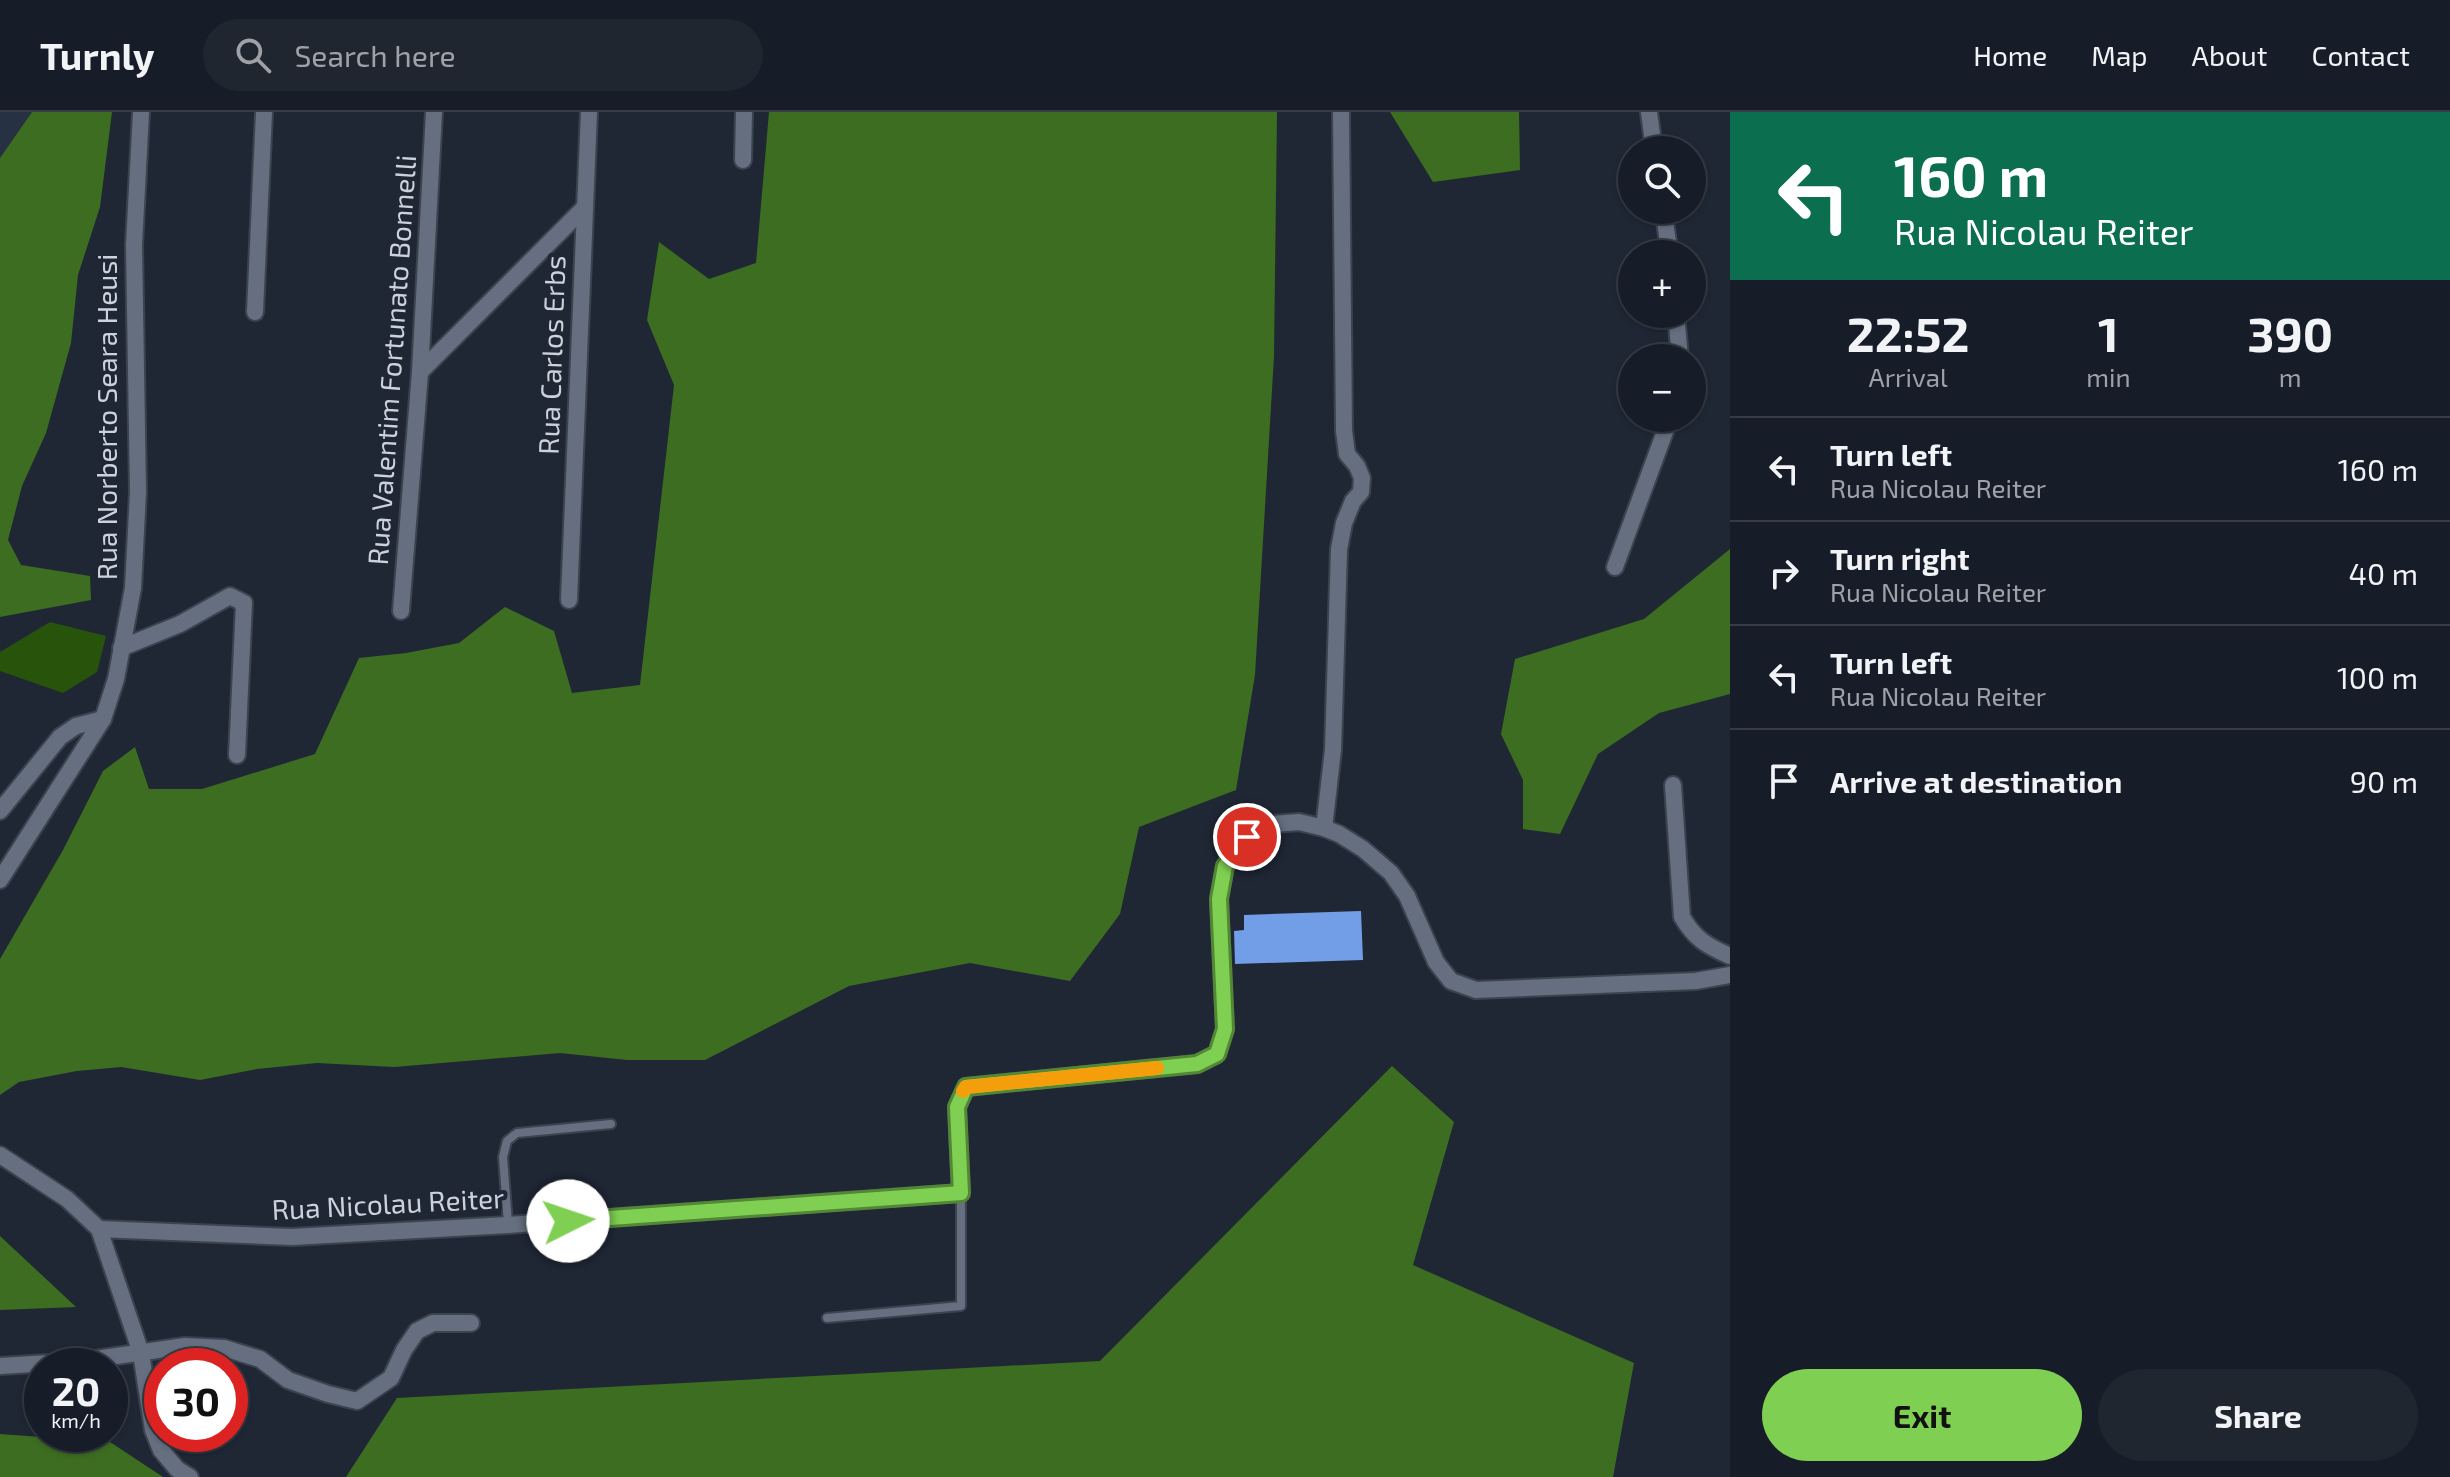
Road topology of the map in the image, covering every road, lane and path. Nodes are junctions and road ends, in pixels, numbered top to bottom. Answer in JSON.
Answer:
{"nodes":[{"id":1,"x":141,"y":112,"type":"edge"},
{"id":2,"x":264,"y":112,"type":"edge"},
{"id":3,"x":434,"y":112,"type":"edge"},
{"id":4,"x":589,"y":112,"type":"edge"},
{"id":5,"x":744,"y":112,"type":"edge"},
{"id":6,"x":1341,"y":112,"type":"edge"},
{"id":7,"x":1649,"y":112,"type":"edge"},
{"id":8,"x":1652,"y":136,"type":"edge"},
{"id":9,"x":743,"y":160,"type":"dead end"},
{"id":10,"x":583,"y":209,"type":"junction"},
{"id":11,"x":255,"y":312,"type":"dead end"},
{"id":12,"x":420,"y":372,"type":"junction"},
{"id":13,"x":1665,"y":432,"type":"edge"},
{"id":14,"x":1615,"y":567,"type":"dead end"},
{"id":15,"x":569,"y":600,"type":"dead end"},
{"id":16,"x":401,"y":611,"type":"dead end"},
{"id":17,"x":121,"y":648,"type":"junction"},
{"id":18,"x":103,"y":719,"type":"junction"},
{"id":19,"x":237,"y":755,"type":"dead end"},
{"id":20,"x":1673,"y":785,"type":"dead end"},
{"id":21,"x":0,"y":811,"type":"edge"},
{"id":22,"x":1324,"y":828,"type":"junction"},
{"id":23,"x":0,"y":880,"type":"edge"},
{"id":24,"x":1730,"y":956,"type":"edge"},
{"id":25,"x":1730,"y":975,"type":"edge"},
{"id":26,"x":611,"y":1124,"type":"dead end"},
{"id":27,"x":0,"y":1155,"type":"edge"},
{"id":28,"x":961,"y":1193,"type":"junction"},
{"id":29,"x":508,"y":1225,"type":"junction"},
{"id":30,"x":99,"y":1229,"type":"junction"},
{"id":31,"x":827,"y":1318,"type":"dead end"},
{"id":32,"x":471,"y":1323,"type":"dead end"},
{"id":33,"x":141,"y":1353,"type":"junction"},
{"id":34,"x":0,"y":1366,"type":"edge"},
{"id":35,"x":190,"y":1477,"type":"edge"}],
"edges":[{"from":1,"to":17,"type":"street","name":"Rua Norberto Seara Heusi"},
{"from":2,"to":11,"type":"street"},
{"from":3,"to":12,"type":"street","name":"Rua Valentim Fortunato Bonnelli"},
{"from":4,"to":10,"type":"street","name":"Rua Carlos Erbs"},
{"from":5,"to":9,"type":"street"},
{"from":6,"to":22,"type":"street"},
{"from":7,"to":8,"type":"street"},
{"from":10,"to":12,"type":"street"},
{"from":10,"to":15,"type":"street","name":"Rua Carlos Erbs"},
{"from":12,"to":16,"type":"street","name":"Rua Valentim Fortunato Bonnelli"},
{"from":13,"to":14,"type":"street"},
{"from":17,"to":18,"type":"street","name":"Rua Norberto Seara Heusi"},
{"from":17,"to":19,"type":"street"},
{"from":18,"to":21,"type":"street"},
{"from":18,"to":23,"type":"street","name":"Rua Norberto Seara Heusi"},
{"from":20,"to":24,"type":"street"},
{"from":22,"to":25,"type":"street"},
{"from":22,"to":28,"type":"street"},
{"from":26,"to":29,"type":"lane"},
{"from":27,"to":30,"type":"street"},
{"from":28,"to":29,"type":"street","name":"Rua Nicolau Reiter"},
{"from":28,"to":31,"type":"lane"},
{"from":29,"to":30,"type":"street","name":"Rua Nicolau Reiter"},
{"from":30,"to":33,"type":"street"},
{"from":32,"to":33,"type":"street"},
{"from":33,"to":34,"type":"street"},
{"from":33,"to":35,"type":"street"}]}
